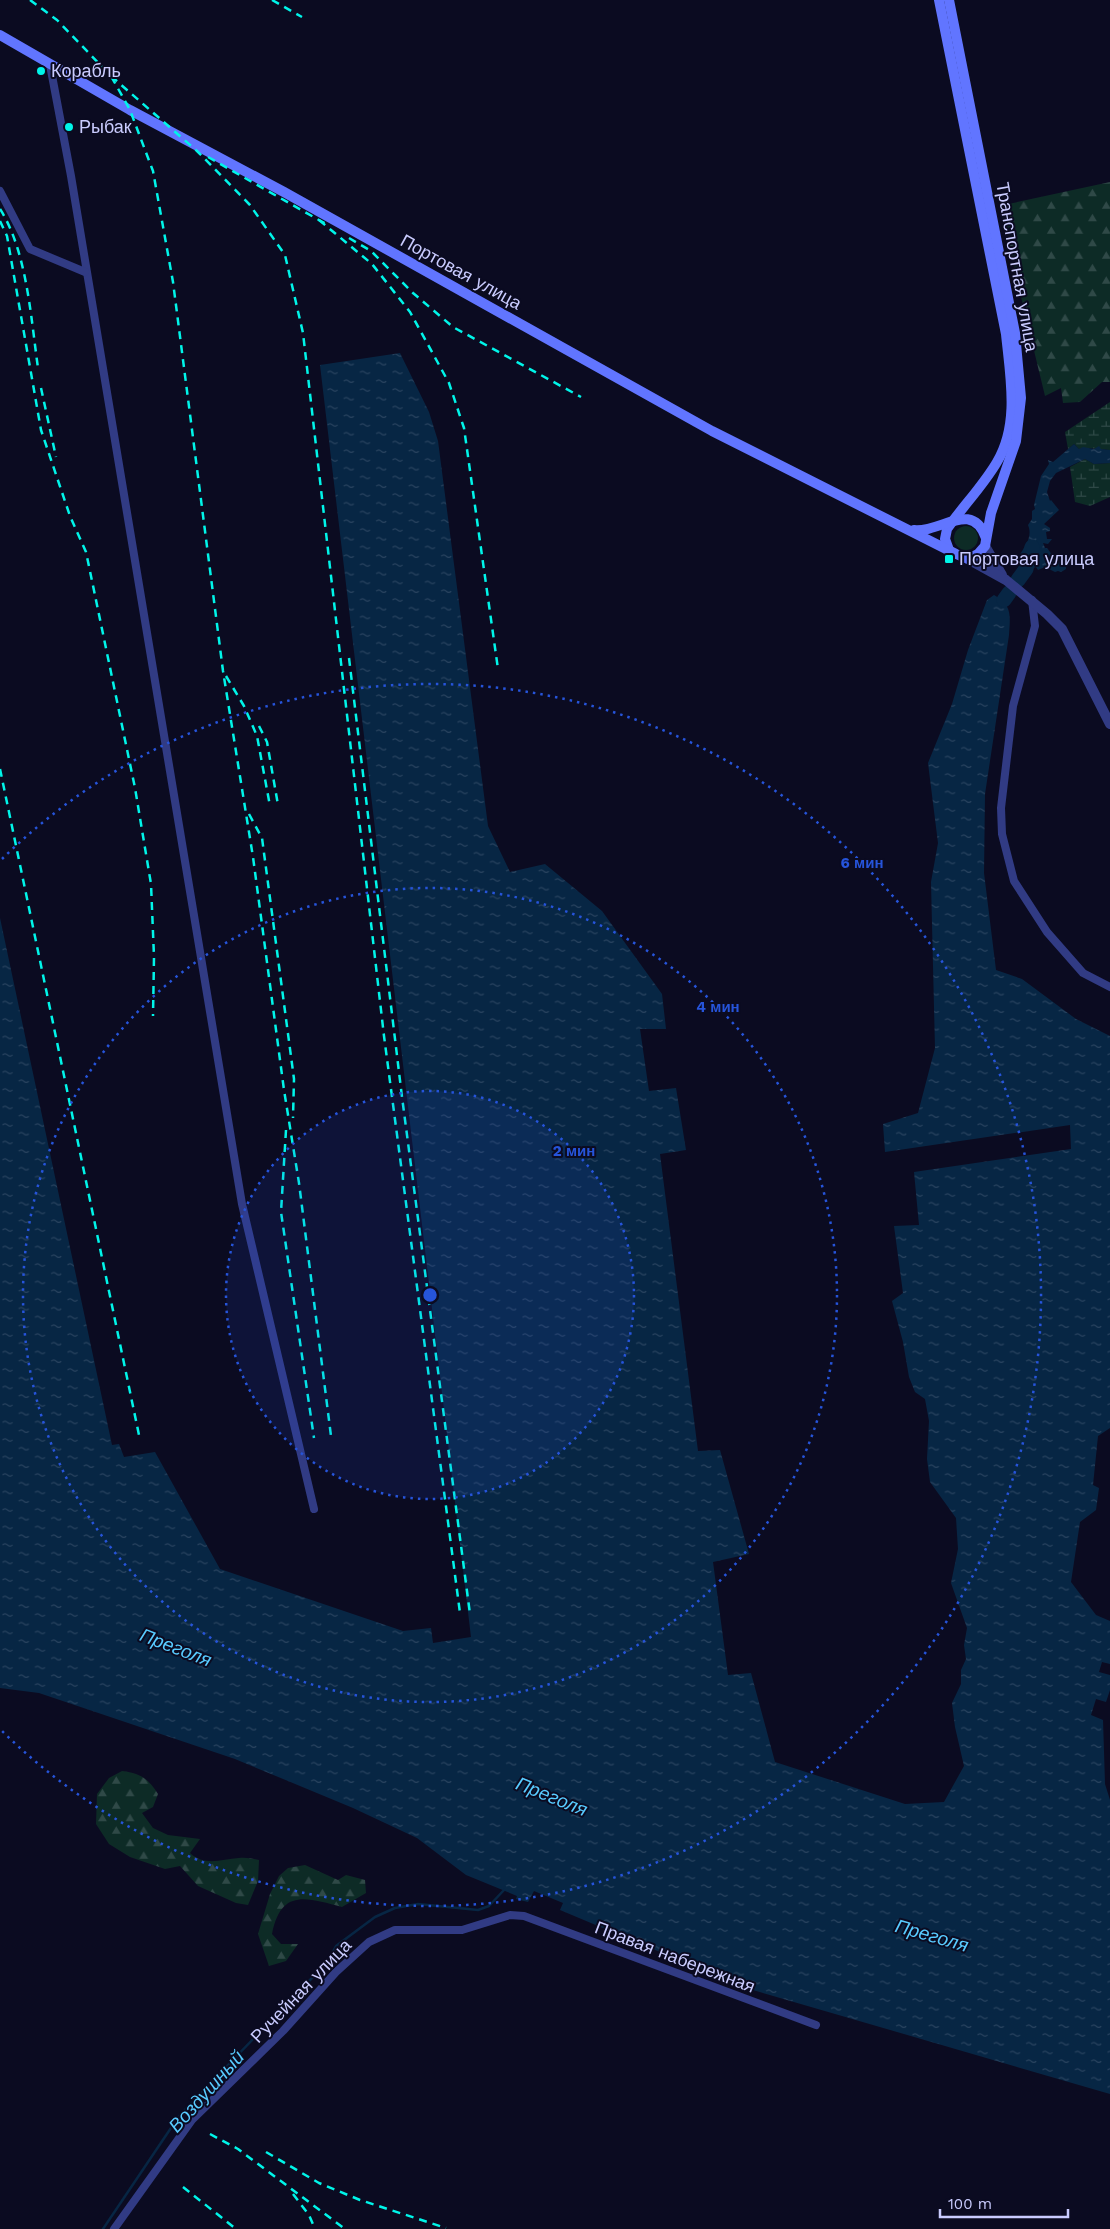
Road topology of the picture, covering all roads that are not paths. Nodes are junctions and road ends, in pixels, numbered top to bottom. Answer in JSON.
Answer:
{"nodes":[{"id":1,"x":939,"y":0,"type":"edge"},
{"id":2,"x":949,"y":0,"type":"edge"},
{"id":3,"x":0,"y":35,"type":"edge"},
{"id":4,"x":50,"y":65,"type":"junction"},
{"id":5,"x":0,"y":191,"type":"edge"},
{"id":6,"x":85,"y":272,"type":"junction"},
{"id":7,"x":954,"y":520,"type":"junction"},
{"id":8,"x":910,"y":530,"type":"junction"},
{"id":9,"x":985,"y":542,"type":"junction"},
{"id":10,"x":950,"y":550,"type":"junction"},
{"id":11,"x":968,"y":558,"type":"junction"},
{"id":12,"x":1006,"y":580,"type":"junction"},
{"id":13,"x":1032,"y":600,"type":"junction"},
{"id":14,"x":1110,"y":724,"type":"edge"},
{"id":15,"x":1110,"y":986,"type":"edge"},
{"id":16,"x":314,"y":1509,"type":"dead end"},
{"id":17,"x":524,"y":1916,"type":"joint"},
{"id":18,"x":816,"y":2026,"type":"dead end"},
{"id":19,"x":114,"y":2229,"type":"edge"}],
"edges":[{"from":1,"to":7,"type":"main road","name":"Транспортная улица"},
{"from":2,"to":9,"type":"main road","name":"Транспортная улица"},
{"from":3,"to":4,"type":"main road","name":"Портовая улица"},
{"from":4,"to":6,"type":"street"},
{"from":4,"to":8,"type":"main road","name":"Портовая улица"},
{"from":5,"to":6,"type":"street"},
{"from":6,"to":16,"type":"street"},
{"from":7,"to":8,"type":"main road"},
{"from":7,"to":9,"type":"main road"},
{"from":7,"to":10,"type":"main road","name":"Транспортная улица"},
{"from":8,"to":10,"type":"main road","name":"Портовая улица"},
{"from":9,"to":11,"type":"main road"},
{"from":9,"to":12,"type":"street"},
{"from":10,"to":11,"type":"main road"},
{"from":11,"to":12,"type":"street"},
{"from":12,"to":13,"type":"street"},
{"from":13,"to":14,"type":"street"},
{"from":13,"to":15,"type":"street"},
{"from":17,"to":18,"type":"street","name":"Правая набережная"},
{"from":17,"to":19,"type":"street","name":"Ручейная улица"}]}
